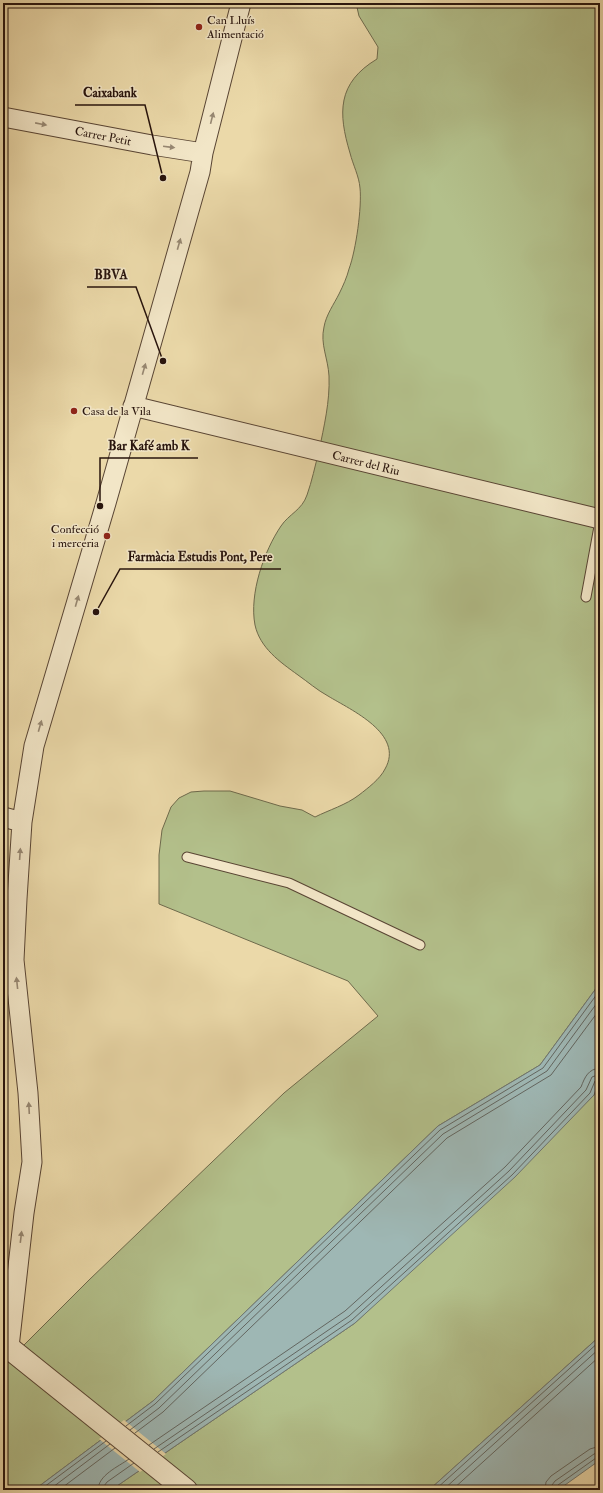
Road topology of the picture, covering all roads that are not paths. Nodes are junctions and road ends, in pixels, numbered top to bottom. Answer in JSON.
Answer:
{"nodes":[{"id":1,"x":241,"y":3,"type":"edge"},
{"id":2,"x":3,"y":117,"type":"edge"},
{"id":3,"x":203,"y":153,"type":"junction"},
{"id":4,"x":133,"y":406,"type":"junction"},
{"id":5,"x":600,"y":520,"type":"edge"},
{"id":6,"x":586,"y":596,"type":"dead end"},
{"id":7,"x":3,"y":817,"type":"edge"},
{"id":8,"x":22,"y":822,"type":"junction"},
{"id":9,"x":187,"y":857,"type":"dead end"},
{"id":10,"x":420,"y":946,"type":"dead end"},
{"id":11,"x":5,"y":1348,"type":"edge"},
{"id":12,"x":186,"y":1490,"type":"edge"}],
"edges":[{"from":3,"to":1,"type":"street","one_way":true},
{"from":2,"to":3,"type":"street","name":"Carrer Petit","one_way":true},
{"from":4,"to":3,"type":"street","one_way":true},
{"from":4,"to":5,"type":"street","name":"Carrer del Riu"},
{"from":8,"to":4,"type":"street","one_way":true},
{"from":5,"to":6,"type":"lane"},
{"from":7,"to":8,"type":"street"},
{"from":11,"to":8,"type":"street","one_way":true},
{"from":9,"to":10,"type":"lane"},
{"from":11,"to":12,"type":"street"}]}
